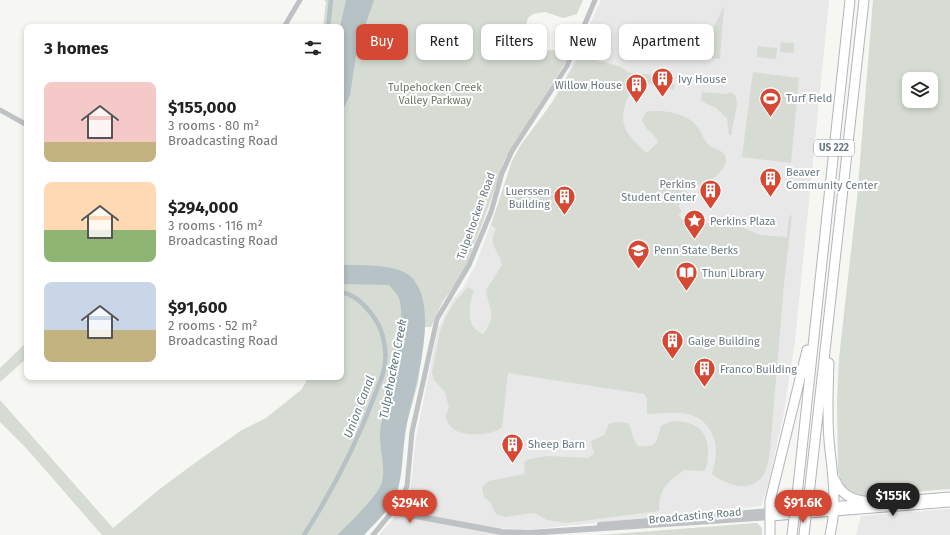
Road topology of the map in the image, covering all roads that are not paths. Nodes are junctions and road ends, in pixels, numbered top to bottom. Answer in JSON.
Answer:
{"nodes":[{"id":1,"x":300,"y":0,"type":"edge"},
{"id":2,"x":595,"y":0,"type":"edge"},
{"id":3,"x":850,"y":0,"type":"edge"},
{"id":4,"x":864,"y":0,"type":"edge"},
{"id":5,"x":286,"y":24,"type":"edge"},
{"id":6,"x":0,"y":110,"type":"edge"},
{"id":7,"x":24,"y":123,"type":"edge"},
{"id":8,"x":833,"y":271,"type":"junction"},
{"id":9,"x":818,"y":296,"type":"junction"},
{"id":10,"x":832,"y":473,"type":"junction"},
{"id":11,"x":950,"y":496,"type":"edge"},
{"id":12,"x":880,"y":503,"type":"junction"},
{"id":13,"x":950,"y":503,"type":"edge"},
{"id":14,"x":834,"y":509,"type":"junction"},
{"id":15,"x":394,"y":512,"type":"junction"},
{"id":16,"x":770,"y":514,"type":"junction"},
{"id":17,"x":373,"y":535,"type":"edge"},
{"id":18,"x":770,"y":535,"type":"edge"},
{"id":19,"x":792,"y":535,"type":"edge"},
{"id":20,"x":804,"y":535,"type":"edge"},
{"id":21,"x":830,"y":535,"type":"edge"}],
"edges":[{"from":1,"to":5,"type":"street"},
{"from":2,"to":15,"type":"street","name":"Tulpehocken Road"},
{"from":3,"to":9,"type":"highway","number":"US 222"},
{"from":4,"to":8,"type":"highway","number":"US 222"},
{"from":6,"to":7,"type":"street"},
{"from":8,"to":10,"type":"highway"},
{"from":8,"to":20,"type":"highway","number":"US 222","bridge":true},
{"from":9,"to":16,"type":"highway"},
{"from":9,"to":19,"type":"highway","number":"US 222","bridge":true},
{"from":10,"to":12,"type":"highway"},
{"from":10,"to":14,"type":"highway"},
{"from":11,"to":12,"type":"main road","name":"Broadcasting Road"},
{"from":12,"to":14,"type":"main road","name":"Broadcasting Road"},
{"from":13,"to":14,"type":"main road","name":"Broadcasting Road"},
{"from":14,"to":16,"type":"main road","name":"Broadcasting Road"},
{"from":14,"to":21,"type":"highway"},
{"from":15,"to":16,"type":"street","name":"Broadcasting Road"},
{"from":15,"to":17,"type":"street","name":"Tulpehocken Road"},
{"from":16,"to":18,"type":"highway"}]}
